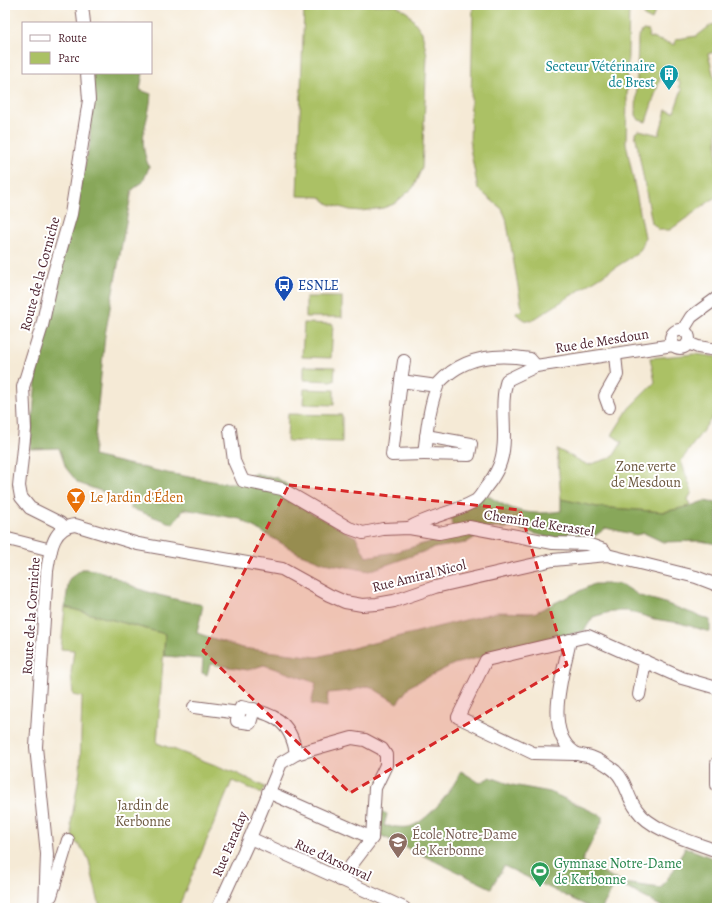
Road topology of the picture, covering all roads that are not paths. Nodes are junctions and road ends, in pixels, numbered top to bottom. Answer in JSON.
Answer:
{"nodes":[{"id":1,"x":82,"y":5,"type":"edge"},
{"id":2,"x":84,"y":22,"type":"edge"},
{"id":3,"x":87,"y":74,"type":"edge"},
{"id":4,"x":717,"y":298,"type":"edge"},
{"id":5,"x":683,"y":330,"type":"junction"},
{"id":6,"x":688,"y":343,"type":"junction"},
{"id":7,"x":673,"y":345,"type":"junction"},
{"id":8,"x":717,"y":350,"type":"edge"},
{"id":9,"x":615,"y":355,"type":"junction"},
{"id":10,"x":404,"y":361,"type":"dead end"},
{"id":11,"x":536,"y":366,"type":"junction"},
{"id":12,"x":401,"y":381,"type":"junction"},
{"id":13,"x":438,"y":386,"type":"junction"},
{"id":14,"x":609,"y":407,"type":"dead end"},
{"id":15,"x":230,"y":430,"type":"dead end"},
{"id":16,"x":426,"y":436,"type":"junction"},
{"id":17,"x":424,"y":454,"type":"junction"},
{"id":18,"x":64,"y":527,"type":"junction"},
{"id":19,"x":409,"y":528,"type":"junction"},
{"id":20,"x":8,"y":539,"type":"dead end"},
{"id":21,"x":51,"y":550,"type":"junction"},
{"id":22,"x":607,"y":555,"type":"junction"},
{"id":23,"x":717,"y":585,"type":"edge"},
{"id":24,"x":570,"y":640,"type":"junction"},
{"id":25,"x":645,"y":661,"type":"junction"},
{"id":26,"x":717,"y":688,"type":"edge"},
{"id":27,"x":639,"y":695,"type":"dead end"},
{"id":28,"x":194,"y":707,"type":"dead end"},
{"id":29,"x":296,"y":754,"type":"junction"},
{"id":30,"x":575,"y":754,"type":"junction"},
{"id":31,"x":717,"y":763,"type":"edge"},
{"id":32,"x":717,"y":785,"type":"edge"},
{"id":33,"x":268,"y":792,"type":"junction"},
{"id":34,"x":250,"y":838,"type":"junction"},
{"id":35,"x":372,"y":838,"type":"junction"},
{"id":36,"x":68,"y":840,"type":"dead end"},
{"id":37,"x":717,"y":851,"type":"edge"},
{"id":38,"x":340,"y":880,"type":"junction"},
{"id":39,"x":45,"y":905,"type":"edge"},
{"id":40,"x":218,"y":908,"type":"edge"},
{"id":41,"x":404,"y":908,"type":"edge"}],
"edges":[{"from":1,"to":2,"type":"street"},
{"from":3,"to":18,"type":"street","name":"Route de la Corniche"},
{"from":4,"to":5,"type":"street"},
{"from":5,"to":6,"type":"street"},
{"from":5,"to":7,"type":"street"},
{"from":6,"to":7,"type":"street"},
{"from":6,"to":8,"type":"street"},
{"from":7,"to":9,"type":"street","name":"Rue de Mesdoun"},
{"from":9,"to":11,"type":"street","name":"Rue de Mesdoun"},
{"from":9,"to":14,"type":"street"},
{"from":10,"to":12,"type":"street"},
{"from":11,"to":13,"type":"street"},
{"from":11,"to":19,"type":"street","name":"Chemin de Kerastel"},
{"from":12,"to":13,"type":"street"},
{"from":12,"to":17,"type":"street"},
{"from":13,"to":16,"type":"street"},
{"from":15,"to":19,"type":"street"},
{"from":16,"to":17,"type":"street"},
{"from":16,"to":17,"type":"street"},
{"from":18,"to":21,"type":"street","name":"Route de la Corniche"},
{"from":18,"to":22,"type":"street","name":"Rue Amiral Nicol"},
{"from":19,"to":22,"type":"street","name":"Chemin de Kerastel"},
{"from":20,"to":21,"type":"street"},
{"from":21,"to":39,"type":"street","name":"Route de la Corniche"},
{"from":22,"to":23,"type":"street","name":"Rue Amiral Nicol"},
{"from":24,"to":25,"type":"street"},
{"from":24,"to":30,"type":"street"},
{"from":24,"to":30,"type":"street"},
{"from":25,"to":26,"type":"street"},
{"from":25,"to":27,"type":"street"},
{"from":28,"to":29,"type":"street"},
{"from":29,"to":33,"type":"street","name":"Rue Faraday"},
{"from":29,"to":35,"type":"street","name":"Rue Faraday"},
{"from":30,"to":37,"type":"street"},
{"from":31,"to":32,"type":"street"},
{"from":33,"to":34,"type":"street","name":"Rue Faraday"},
{"from":33,"to":35,"type":"street"},
{"from":34,"to":38,"type":"street","name":"Rue d'Arsonval"},
{"from":34,"to":40,"type":"street","name":"Rue Faraday"},
{"from":35,"to":38,"type":"street"},
{"from":36,"to":39,"type":"street"},
{"from":38,"to":41,"type":"street","name":"Rue d'Arsonval"}]}
